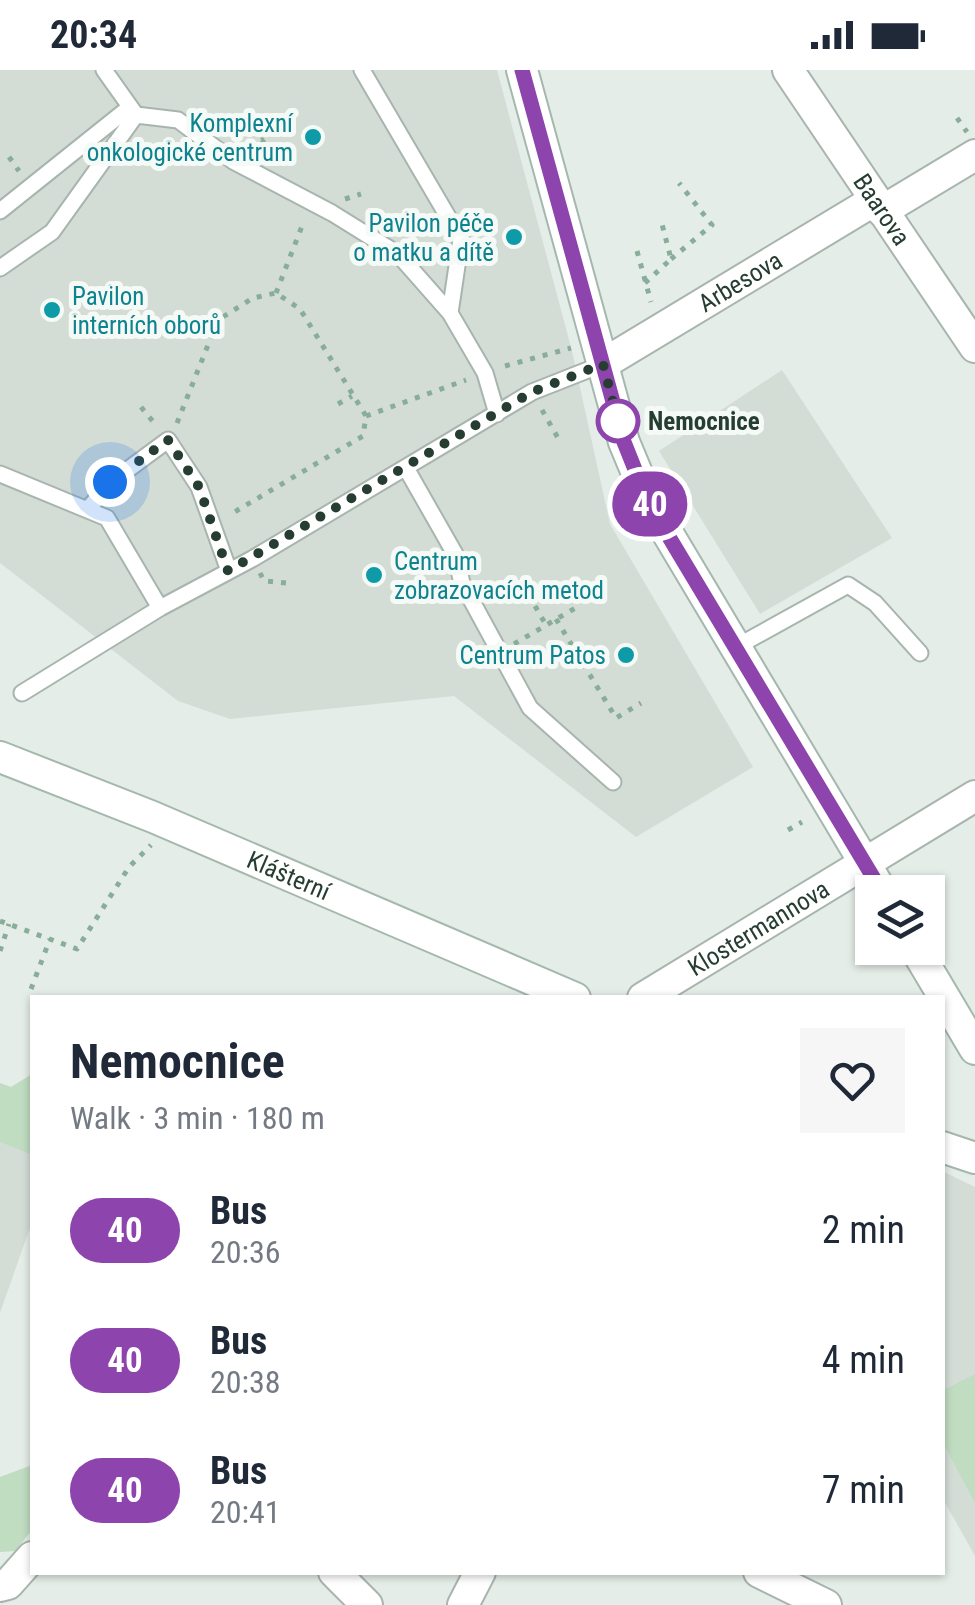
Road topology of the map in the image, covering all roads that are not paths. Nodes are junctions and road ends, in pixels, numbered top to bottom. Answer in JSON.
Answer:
{"nodes":[{"id":1,"x":104,"y":70,"type":"edge"},
{"id":2,"x":362,"y":70,"type":"edge"},
{"id":3,"x":522,"y":70,"type":"edge"},
{"id":4,"x":788,"y":70,"type":"edge"},
{"id":5,"x":133,"y":111,"type":"junction"},
{"id":6,"x":975,"y":155,"type":"edge"},
{"id":7,"x":879,"y":206,"type":"junction"},
{"id":8,"x":0,"y":211,"type":"edge"},
{"id":9,"x":0,"y":268,"type":"edge"},
{"id":10,"x":450,"y":313,"type":"junction"},
{"id":11,"x":975,"y":348,"type":"edge"},
{"id":12,"x":603,"y":364,"type":"junction"},
{"id":13,"x":497,"y":414,"type":"junction"},
{"id":14,"x":406,"y":468,"type":"junction"},
{"id":15,"x":0,"y":474,"type":"edge"},
{"id":16,"x":88,"y":509,"type":"junction"},
{"id":17,"x":228,"y":571,"type":"junction"},
{"id":18,"x":160,"y":608,"type":"junction"},
{"id":19,"x":736,"y":647,"type":"junction"},
{"id":20,"x":920,"y":652,"type":"dead end"},
{"id":21,"x":22,"y":693,"type":"dead end"},
{"id":22,"x":0,"y":757,"type":"edge"},
{"id":23,"x":613,"y":782,"type":"dead end"},
{"id":24,"x":975,"y":796,"type":"edge"},
{"id":25,"x":864,"y":862,"type":"junction"},
{"id":26,"x":872,"y":875,"type":"edge"},
{"id":27,"x":925,"y":965,"type":"edge"},
{"id":28,"x":568,"y":995,"type":"edge"},
{"id":29,"x":648,"y":995,"type":"edge"},
{"id":30,"x":943,"y":995,"type":"edge"},
{"id":31,"x":945,"y":998,"type":"edge"},
{"id":32,"x":975,"y":1048,"type":"edge"},
{"id":33,"x":945,"y":1147,"type":"edge"},
{"id":34,"x":975,"y":1158,"type":"edge"},
{"id":35,"x":30,"y":1558,"type":"edge"},
{"id":36,"x":337,"y":1575,"type":"edge"},
{"id":37,"x":478,"y":1575,"type":"edge"},
{"id":38,"x":765,"y":1575,"type":"edge"},
{"id":39,"x":0,"y":1586,"type":"edge"},
{"id":40,"x":367,"y":1605,"type":"edge"},
{"id":41,"x":463,"y":1605,"type":"edge"},
{"id":42,"x":826,"y":1605,"type":"edge"}],
"edges":[{"from":1,"to":5,"type":"lane"},
{"from":2,"to":10,"type":"lane"},
{"from":3,"to":12,"type":"street"},
{"from":4,"to":7,"type":"street","name":"Baarova"},
{"from":5,"to":8,"type":"lane"},
{"from":5,"to":9,"type":"lane"},
{"from":5,"to":10,"type":"lane"},
{"from":6,"to":7,"type":"street","name":"Arbesova"},
{"from":7,"to":11,"type":"street","name":"Baarova"},
{"from":7,"to":12,"type":"street","name":"Arbesova"},
{"from":10,"to":13,"type":"lane"},
{"from":12,"to":13,"type":"lane"},
{"from":12,"to":19,"type":"street"},
{"from":13,"to":14,"type":"lane"},
{"from":14,"to":17,"type":"lane"},
{"from":14,"to":23,"type":"lane"},
{"from":15,"to":16,"type":"lane"},
{"from":16,"to":17,"type":"lane"},
{"from":16,"to":18,"type":"lane"},
{"from":17,"to":18,"type":"lane"},
{"from":18,"to":21,"type":"lane"},
{"from":19,"to":20,"type":"lane"},
{"from":19,"to":25,"type":"street"},
{"from":22,"to":28,"type":"street","name":"Klášterní"},
{"from":24,"to":25,"type":"street","name":"Klostermannova"},
{"from":25,"to":26,"type":"street"},
{"from":25,"to":29,"type":"street","name":"Klostermannova"},
{"from":27,"to":30,"type":"street"},
{"from":31,"to":32,"type":"street"},
{"from":33,"to":34,"type":"street"},
{"from":35,"to":39,"type":"street"},
{"from":36,"to":40,"type":"street"},
{"from":37,"to":41,"type":"street"},
{"from":38,"to":42,"type":"street"}]}
